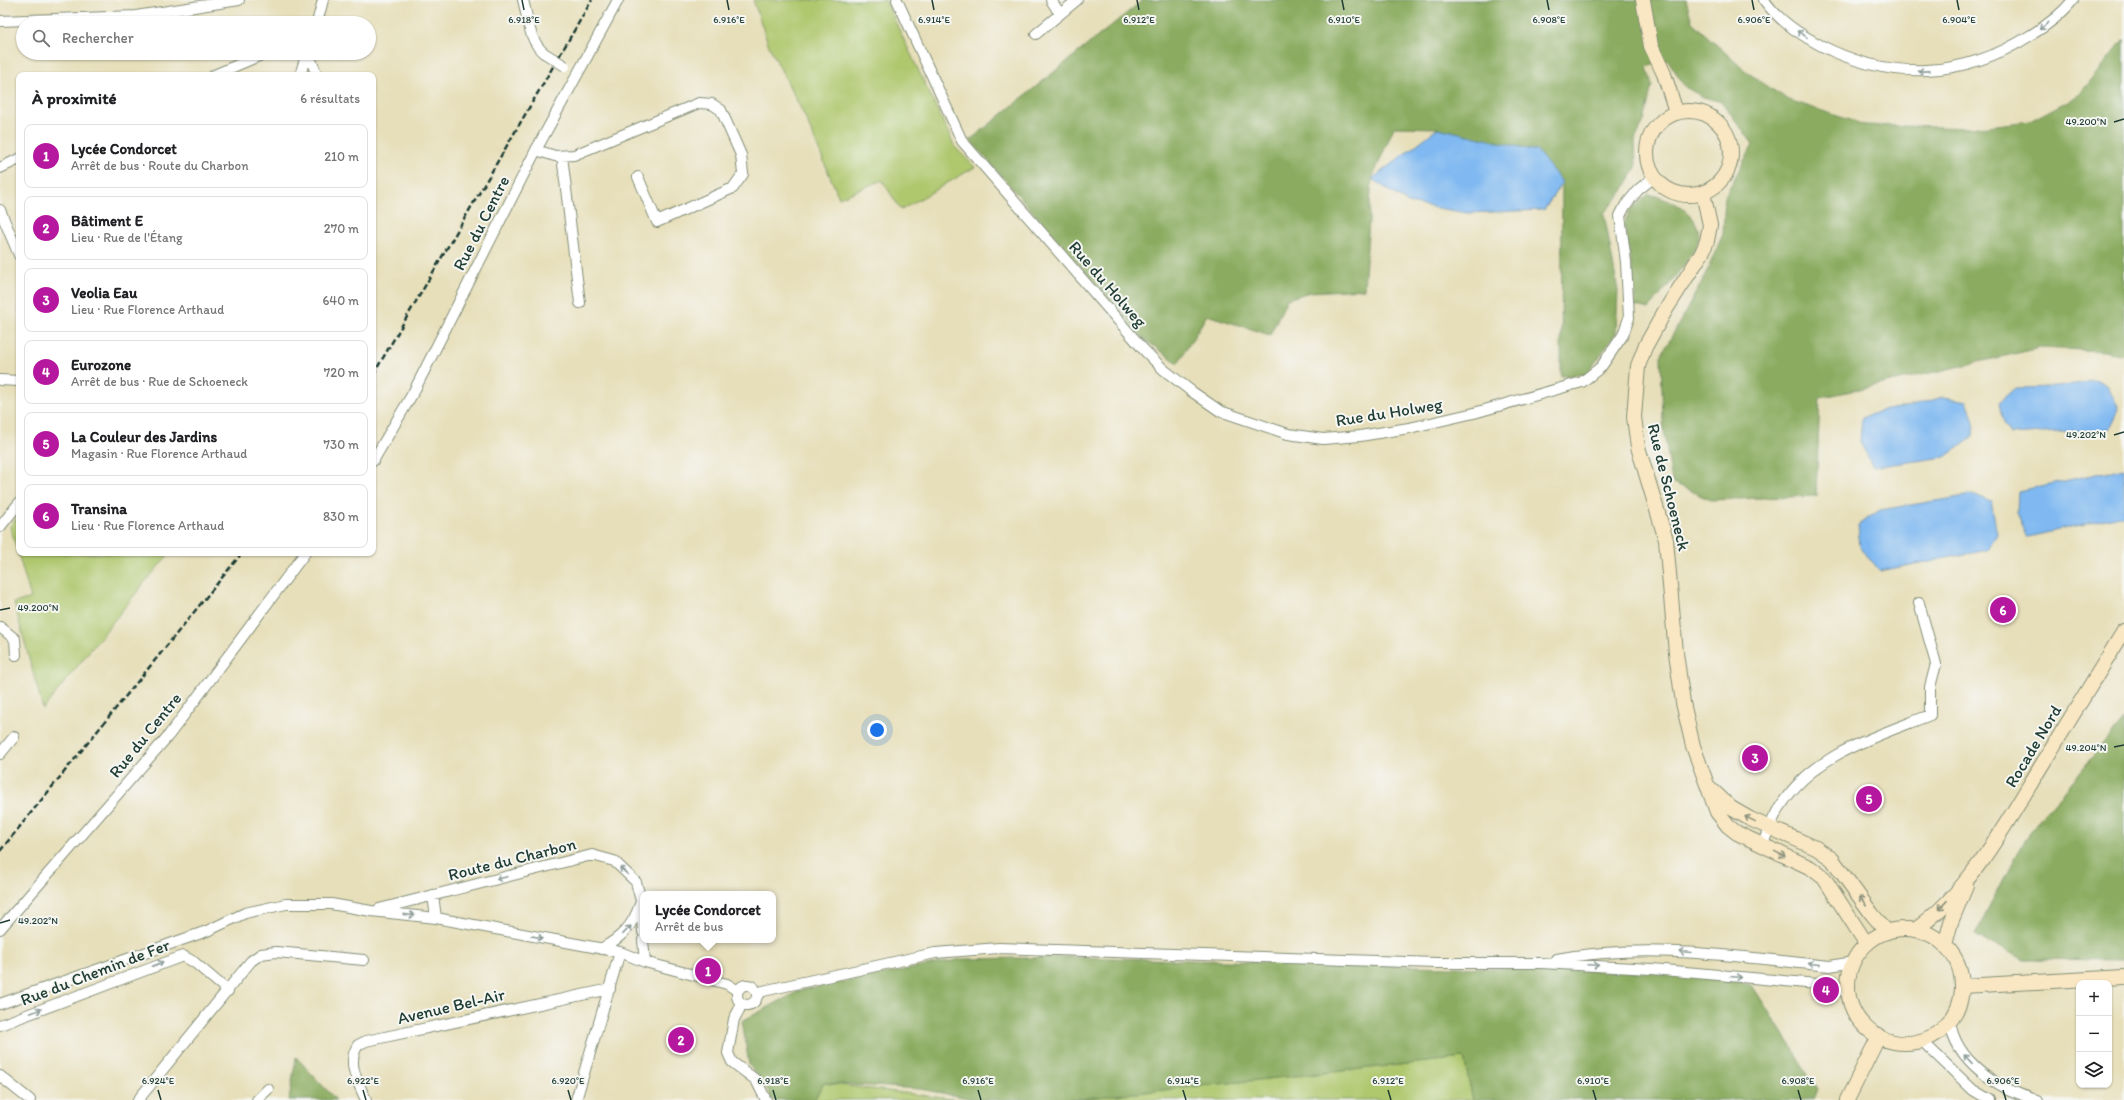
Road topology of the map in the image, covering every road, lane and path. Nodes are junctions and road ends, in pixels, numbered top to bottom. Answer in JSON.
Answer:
{"nodes":[{"id":1,"x":239,"y":0,"type":"edge"},
{"id":2,"x":323,"y":0,"type":"edge"},
{"id":3,"x":523,"y":0,"type":"edge"},
{"id":4,"x":618,"y":0,"type":"edge"},
{"id":5,"x":897,"y":0,"type":"edge"},
{"id":6,"x":1051,"y":0,"type":"edge"},
{"id":7,"x":1077,"y":0,"type":"edge"},
{"id":8,"x":1643,"y":0,"type":"edge"},
{"id":9,"x":1764,"y":0,"type":"edge"},
{"id":10,"x":2073,"y":0,"type":"edge"},
{"id":11,"x":1060,"y":14,"type":"junction"},
{"id":12,"x":136,"y":16,"type":"edge"},
{"id":13,"x":319,"y":16,"type":"edge"},
{"id":14,"x":16,"y":20,"type":"edge"},
{"id":15,"x":0,"y":21,"type":"edge"},
{"id":16,"x":1036,"y":34,"type":"dead end"},
{"id":17,"x":249,"y":60,"type":"edge"},
{"id":18,"x":304,"y":60,"type":"edge"},
{"id":19,"x":310,"y":60,"type":"edge"},
{"id":20,"x":221,"y":72,"type":"edge"},
{"id":21,"x":301,"y":72,"type":"edge"},
{"id":22,"x":316,"y":72,"type":"edge"},
{"id":23,"x":578,"y":73,"type":"junction"},
{"id":24,"x":1676,"y":112,"type":"junction"},
{"id":25,"x":536,"y":150,"type":"junction"},
{"id":26,"x":562,"y":156,"type":"junction"},
{"id":27,"x":16,"y":160,"type":"edge"},
{"id":28,"x":0,"y":168,"type":"edge"},
{"id":29,"x":638,"y":177,"type":"dead end"},
{"id":30,"x":1654,"y":177,"type":"junction"},
{"id":31,"x":1703,"y":193,"type":"junction"},
{"id":32,"x":0,"y":210,"type":"edge"},
{"id":33,"x":16,"y":248,"type":"edge"},
{"id":34,"x":580,"y":303,"type":"dead end"},
{"id":35,"x":0,"y":380,"type":"edge"},
{"id":36,"x":16,"y":381,"type":"edge"},
{"id":37,"x":376,"y":456,"type":"edge"},
{"id":38,"x":16,"y":508,"type":"edge"},
{"id":39,"x":0,"y":527,"type":"edge"},
{"id":40,"x":303,"y":556,"type":"edge"},
{"id":41,"x":1919,"y":604,"type":"dead end"},
{"id":42,"x":0,"y":627,"type":"edge"},
{"id":43,"x":2124,"y":631,"type":"edge"},
{"id":44,"x":16,"y":655,"type":"dead end"},
{"id":45,"x":14,"y":737,"type":"dead end"},
{"id":46,"x":0,"y":754,"type":"edge"},
{"id":47,"x":1704,"y":782,"type":"junction"},
{"id":48,"x":1770,"y":828,"type":"junction"},
{"id":49,"x":1762,"y":845,"type":"junction"},
{"id":50,"x":1969,"y":878,"type":"junction"},
{"id":51,"x":433,"y":895,"type":"junction"},
{"id":52,"x":640,"y":897,"type":"edge"},
{"id":53,"x":640,"y":904,"type":"edge"},
{"id":54,"x":371,"y":911,"type":"junction"},
{"id":55,"x":436,"y":918,"type":"junction"},
{"id":56,"x":0,"y":929,"type":"edge"},
{"id":57,"x":1915,"y":930,"type":"junction"},
{"id":58,"x":1887,"y":932,"type":"junction"},
{"id":59,"x":644,"y":943,"type":"edge"},
{"id":60,"x":1866,"y":943,"type":"junction"},
{"id":61,"x":1945,"y":945,"type":"junction"},
{"id":62,"x":601,"y":949,"type":"junction"},
{"id":63,"x":620,"y":952,"type":"junction"},
{"id":64,"x":364,"y":960,"type":"dead end"},
{"id":65,"x":645,"y":962,"type":"junction"},
{"id":66,"x":1853,"y":962,"type":"junction"},
{"id":67,"x":1540,"y":963,"type":"junction"},
{"id":68,"x":2124,"y":977,"type":"edge"},
{"id":69,"x":1962,"y":986,"type":"junction"},
{"id":70,"x":610,"y":989,"type":"junction"},
{"id":71,"x":228,"y":991,"type":"junction"},
{"id":72,"x":738,"y":991,"type":"junction"},
{"id":73,"x":1848,"y":992,"type":"junction"},
{"id":74,"x":757,"y":995,"type":"junction"},
{"id":75,"x":741,"y":1003,"type":"junction"},
{"id":76,"x":0,"y":1004,"type":"edge"},
{"id":77,"x":1950,"y":1021,"type":"junction"},
{"id":78,"x":0,"y":1025,"type":"edge"},
{"id":79,"x":1879,"y":1036,"type":"junction"},
{"id":80,"x":1921,"y":1040,"type":"junction"},
{"id":81,"x":0,"y":1076,"type":"edge"},
{"id":82,"x":268,"y":1089,"type":"dead end"},
{"id":83,"x":141,"y":1099,"type":"edge"},
{"id":84,"x":30,"y":1100,"type":"edge"},
{"id":85,"x":257,"y":1100,"type":"edge"},
{"id":86,"x":366,"y":1100,"type":"edge"},
{"id":87,"x":576,"y":1100,"type":"edge"},
{"id":88,"x":766,"y":1100,"type":"edge"},
{"id":89,"x":1848,"y":1100,"type":"edge"},
{"id":90,"x":1990,"y":1100,"type":"edge"},
{"id":91,"x":2037,"y":1100,"type":"edge"}],
"edges":[{"from":1,"to":12,"type":"street"},
{"from":2,"to":13,"type":"street"},
{"from":3,"to":23,"type":"street","bridge":true},
{"from":4,"to":23,"type":"street","name":"Rue du Centre"},
{"from":5,"to":30,"type":"street","name":"Rue du Holweg"},
{"from":6,"to":11,"type":"street"},
{"from":7,"to":11,"type":"street"},
{"from":8,"to":24,"type":"main road"},
{"from":10,"to":9,"type":"street","one_way":true},
{"from":11,"to":16,"type":"street"},
{"from":14,"to":15,"type":"street"},
{"from":17,"to":20,"type":"street"},
{"from":18,"to":21,"type":"street"},
{"from":19,"to":22,"type":"street"},
{"from":23,"to":25,"type":"street","name":"Rue du Centre"},
{"from":24,"to":30,"type":"main road"},
{"from":24,"to":31,"type":"main road"},
{"from":25,"to":26,"type":"street"},
{"from":25,"to":37,"type":"street","name":"Rue du Centre"},
{"from":26,"to":29,"type":"street"},
{"from":26,"to":34,"type":"street"},
{"from":27,"to":28,"type":"street"},
{"from":30,"to":31,"type":"main road"},
{"from":31,"to":47,"type":"main road","name":"Rue de Schoeneck"},
{"from":32,"to":33,"type":"street"},
{"from":35,"to":36,"type":"street"},
{"from":38,"to":39,"type":"street"},
{"from":40,"to":56,"type":"street","name":"Rue du Centre"},
{"from":41,"to":48,"type":"street"},
{"from":42,"to":44,"type":"street"},
{"from":43,"to":50,"type":"main road","name":"Rocade Nord"},
{"from":45,"to":46,"type":"street"},
{"from":48,"to":47,"type":"main road","name":"Rue de Schoeneck","one_way":true},
{"from":47,"to":49,"type":"main road","name":"Rue de Schoeneck"},
{"from":48,"to":49,"type":"street"},
{"from":58,"to":48,"type":"main road","name":"Rue de Schoeneck","one_way":true},
{"from":49,"to":60,"type":"main road","name":"Rue de Schoeneck","one_way":true},
{"from":50,"to":57,"type":"main road","one_way":true},
{"from":50,"to":61,"type":"main road"},
{"from":52,"to":51,"type":"street","name":"Route du Charbon","one_way":true},
{"from":51,"to":54,"type":"street","name":"Route du Charbon"},
{"from":51,"to":55,"type":"street"},
{"from":62,"to":53,"type":"street","one_way":true},
{"from":54,"to":55,"type":"street","name":"Route du Charbon","one_way":true},
{"from":54,"to":76,"type":"street","name":"Route du Charbon"},
{"from":55,"to":62,"type":"street","name":"Route du Charbon","one_way":true},
{"from":57,"to":58,"type":"main road"},
{"from":57,"to":61,"type":"main road"},
{"from":58,"to":60,"type":"main road"},
{"from":59,"to":65,"type":"street"},
{"from":60,"to":66,"type":"main road"},
{"from":61,"to":69,"type":"main road"},
{"from":62,"to":63,"type":"street","name":"Route du Charbon"},
{"from":63,"to":65,"type":"street","name":"Route du Charbon"},
{"from":63,"to":70,"type":"street"},
{"from":64,"to":71,"type":"street"},
{"from":65,"to":72,"type":"street","name":"Route du Charbon"},
{"from":66,"to":67,"type":"street","one_way":true},
{"from":66,"to":73,"type":"main road"},
{"from":67,"to":73,"type":"street","one_way":true},
{"from":67,"to":74,"type":"street"},
{"from":68,"to":69,"type":"main road"},
{"from":69,"to":77,"type":"main road"},
{"from":70,"to":86,"type":"street","name":"Avenue Bel-Air"},
{"from":70,"to":87,"type":"street"},
{"from":78,"to":71,"type":"street","name":"Rue du Chemin de Fer","one_way":true},
{"from":71,"to":83,"type":"street"},
{"from":72,"to":74,"type":"street"},
{"from":72,"to":75,"type":"street"},
{"from":73,"to":79,"type":"main road"},
{"from":74,"to":75,"type":"street"},
{"from":75,"to":88,"type":"street"},
{"from":77,"to":80,"type":"main road"},
{"from":91,"to":77,"type":"street","one_way":true},
{"from":79,"to":80,"type":"main road"},
{"from":79,"to":89,"type":"main road"},
{"from":80,"to":90,"type":"street"},
{"from":81,"to":84,"type":"street"},
{"from":82,"to":85,"type":"street"}]}
